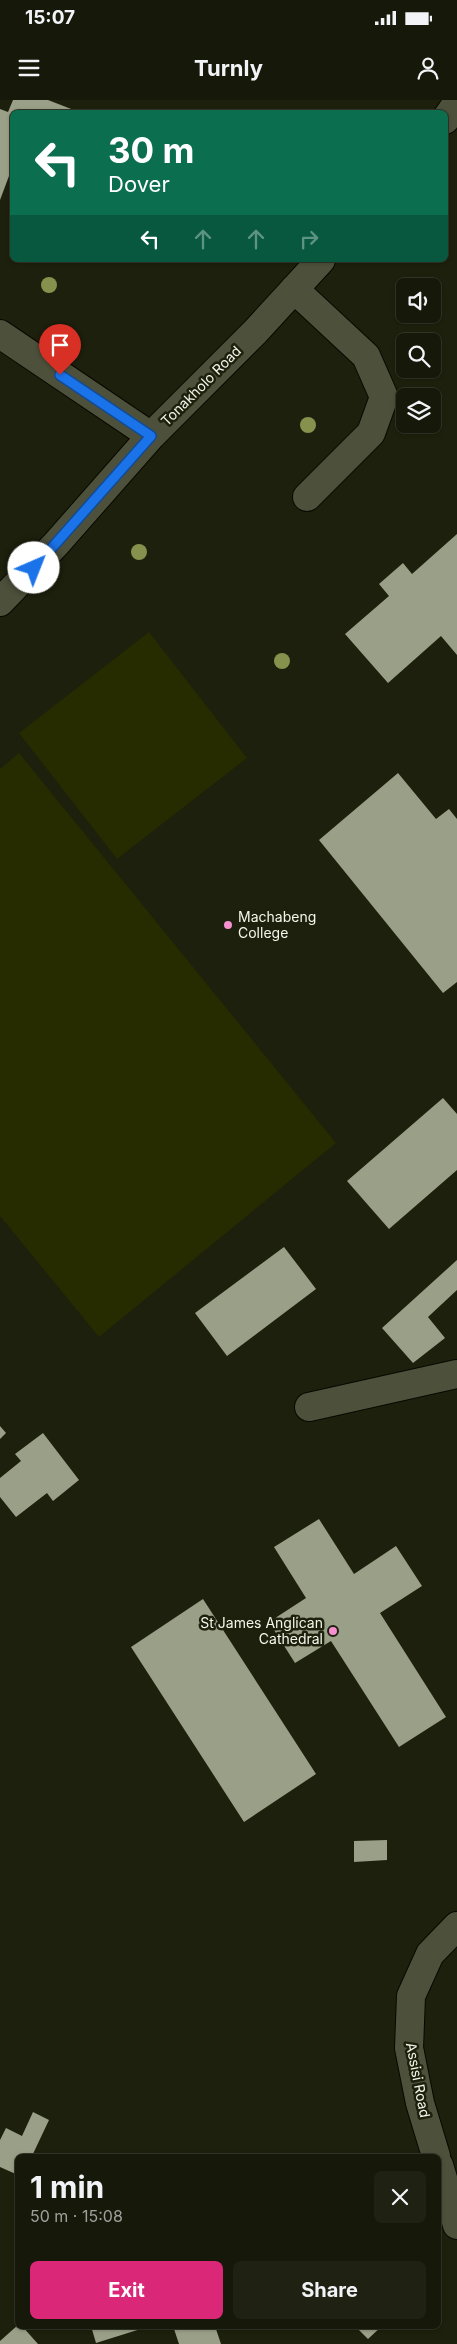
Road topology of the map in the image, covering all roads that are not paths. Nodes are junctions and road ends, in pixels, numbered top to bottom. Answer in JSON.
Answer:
{"nodes":[{"id":1,"x":457,"y":103,"type":"edge"},
{"id":2,"x":448,"y":116,"type":"edge"},
{"id":3,"x":319,"y":262,"type":"edge"},
{"id":4,"x":294,"y":289,"type":"junction"},
{"id":5,"x":0,"y":334,"type":"edge"},
{"id":6,"x":151,"y":436,"type":"junction"},
{"id":7,"x":308,"y":497,"type":"dead end"},
{"id":8,"x":0,"y":602,"type":"edge"},
{"id":9,"x":457,"y":1374,"type":"edge"},
{"id":10,"x":309,"y":1407,"type":"dead end"},
{"id":11,"x":457,"y":1926,"type":"edge"},
{"id":12,"x":435,"y":2154,"type":"edge"},
{"id":13,"x":441,"y":2172,"type":"edge"},
{"id":14,"x":457,"y":2225,"type":"edge"}],
"edges":[{"from":1,"to":2,"type":"street"},
{"from":3,"to":4,"type":"street","name":"Tonakholo Road"},
{"from":4,"to":6,"type":"street","name":"Tonakholo Road"},
{"from":4,"to":7,"type":"street"},
{"from":5,"to":6,"type":"street"},
{"from":6,"to":8,"type":"street","name":"Tonakholo Road"},
{"from":9,"to":10,"type":"street"},
{"from":11,"to":12,"type":"street","name":"Assisi Road"},
{"from":13,"to":14,"type":"street"}]}
